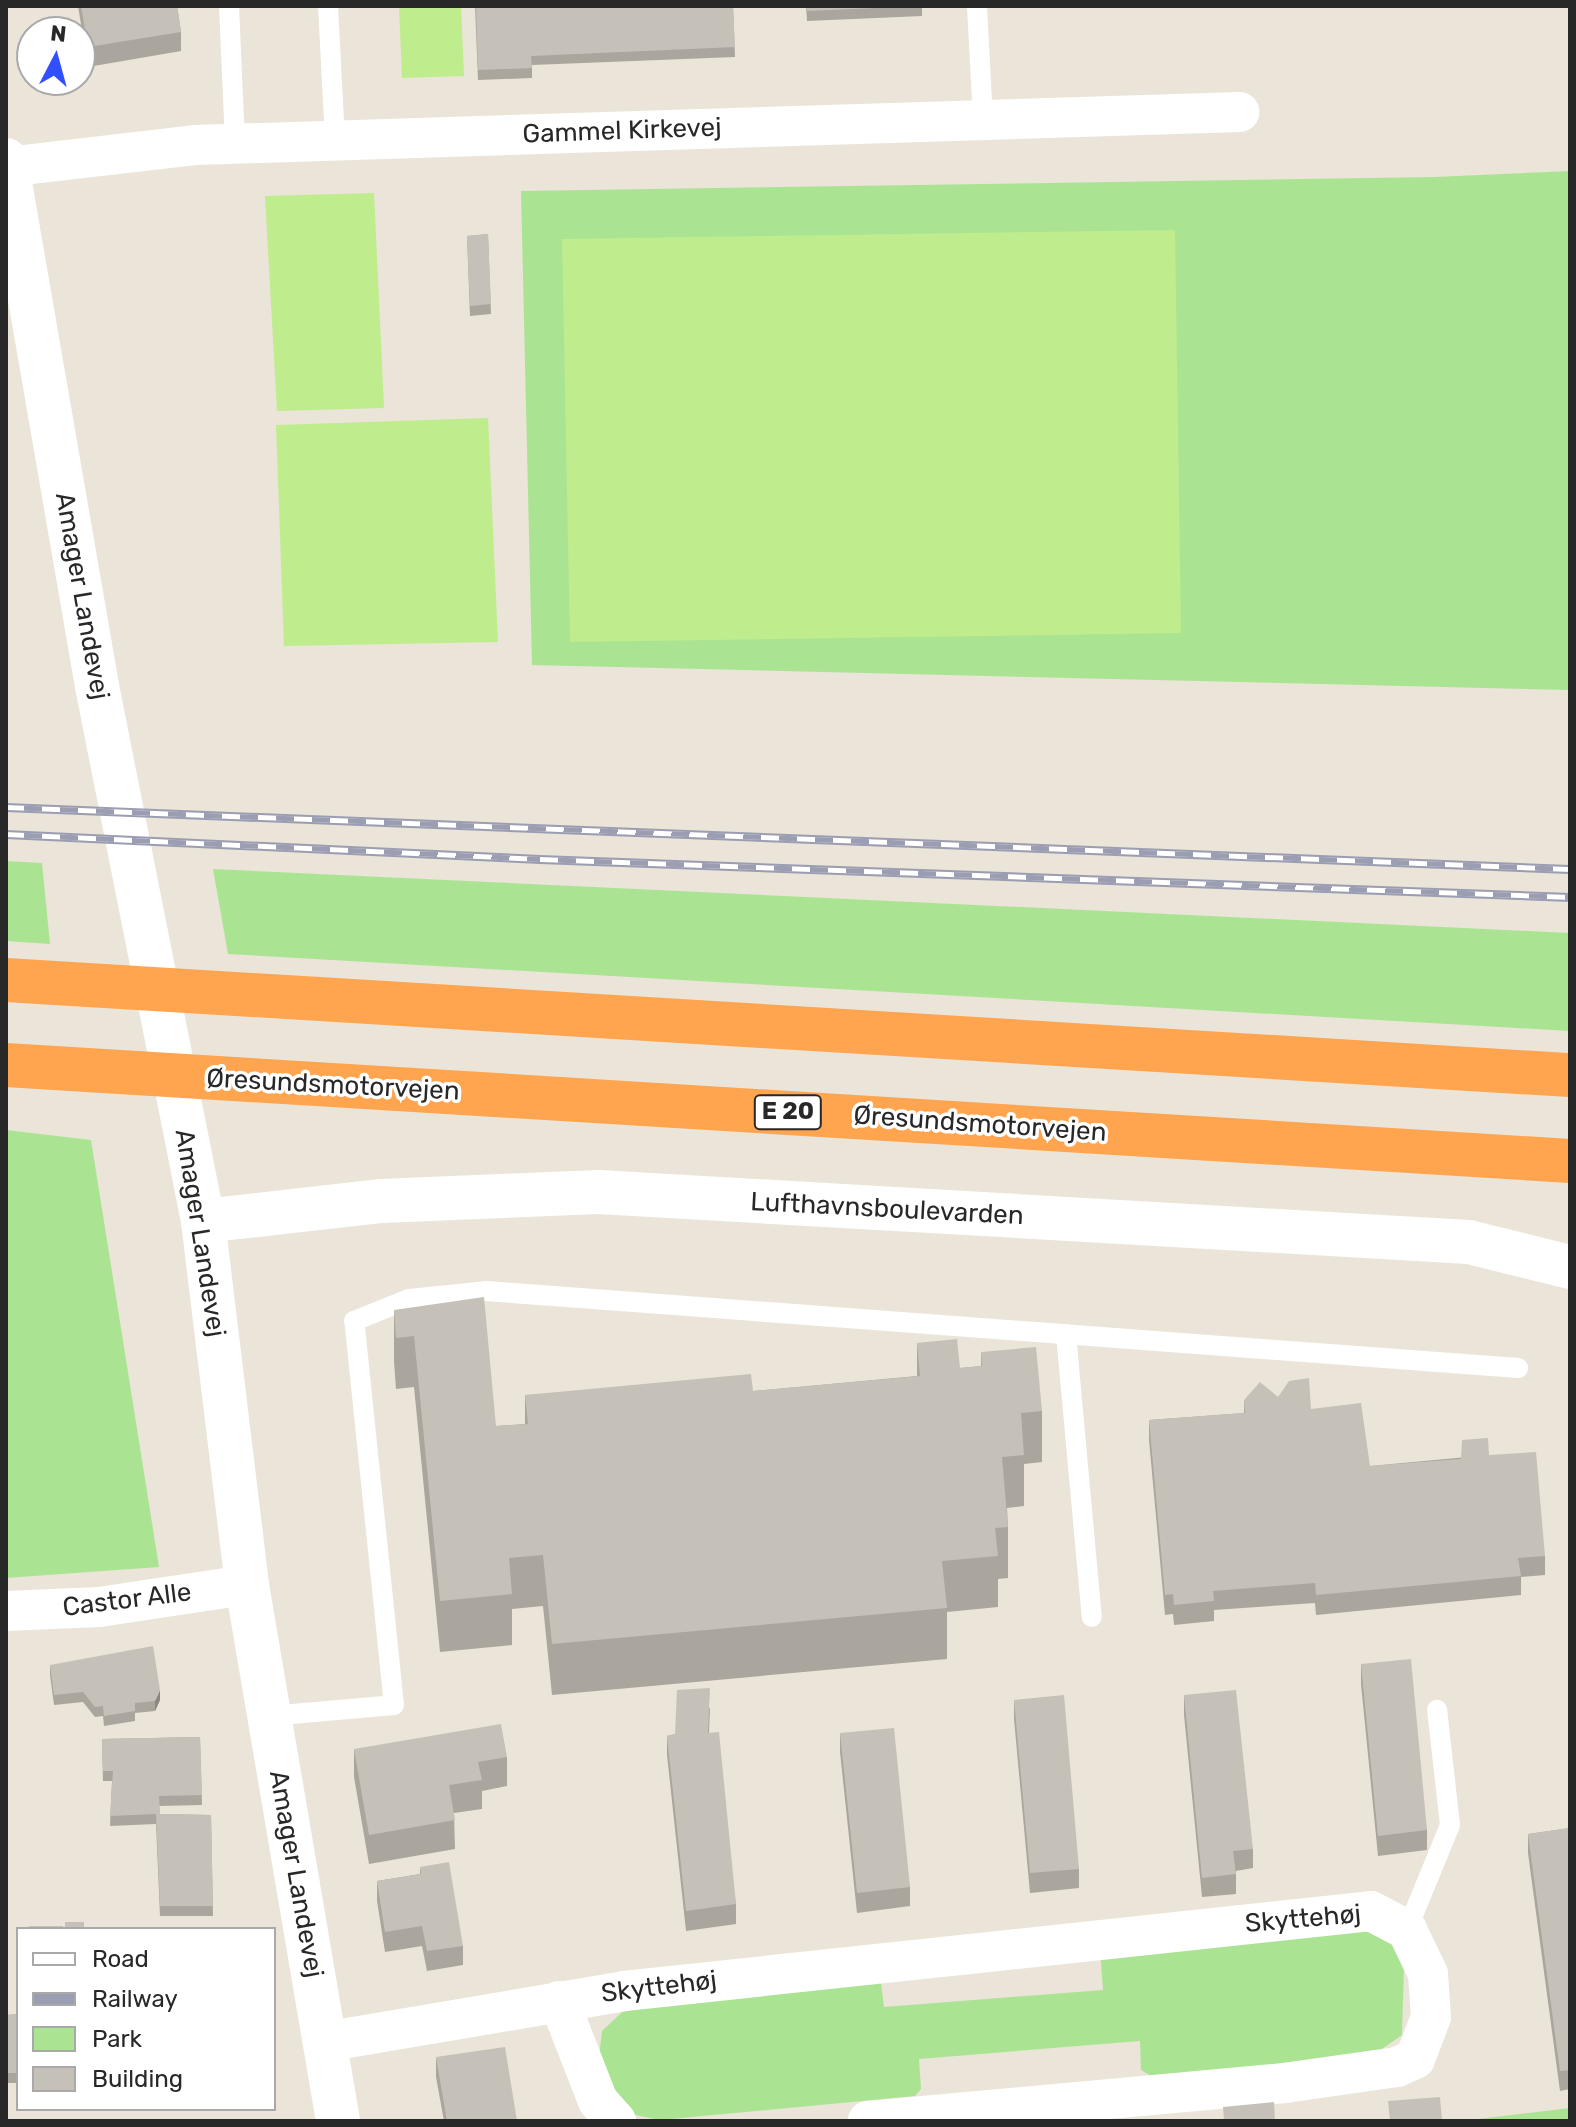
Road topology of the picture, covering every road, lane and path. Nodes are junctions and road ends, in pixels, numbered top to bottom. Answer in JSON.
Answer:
{"nodes":[{"id":1,"x":229,"y":6,"type":"edge"},
{"id":2,"x":328,"y":6,"type":"edge"},
{"id":3,"x":977,"y":6,"type":"edge"},
{"id":4,"x":1239,"y":112,"type":"dead end"},
{"id":5,"x":983,"y":120,"type":"junction"},
{"id":6,"x":335,"y":141,"type":"junction"},
{"id":7,"x":235,"y":144,"type":"junction"},
{"id":8,"x":6,"y":165,"type":"edge"},
{"id":9,"x":6,"y":980,"type":"edge"},
{"id":10,"x":6,"y":1065,"type":"edge"},
{"id":11,"x":1570,"y":1075,"type":"edge"},
{"id":12,"x":1570,"y":1161,"type":"edge"},
{"id":13,"x":203,"y":1221,"type":"junction"},
{"id":14,"x":1570,"y":1267,"type":"edge"},
{"id":15,"x":1066,"y":1334,"type":"junction"},
{"id":16,"x":1518,"y":1368,"type":"dead end"},
{"id":17,"x":247,"y":1585,"type":"junction"},
{"id":18,"x":6,"y":1611,"type":"edge"},
{"id":19,"x":1092,"y":1617,"type":"dead end"},
{"id":20,"x":1437,"y":1710,"type":"dead end"},
{"id":21,"x":269,"y":1716,"type":"junction"},
{"id":22,"x":1407,"y":1930,"type":"junction"},
{"id":23,"x":559,"y":2001,"type":"junction"},
{"id":24,"x":324,"y":2042,"type":"junction"},
{"id":25,"x":338,"y":2121,"type":"edge"},
{"id":26,"x":616,"y":2121,"type":"edge"},
{"id":27,"x":868,"y":2121,"type":"edge"}],
"edges":[{"from":1,"to":7,"type":"lane"},
{"from":2,"to":6,"type":"lane"},
{"from":3,"to":5,"type":"lane"},
{"from":4,"to":5,"type":"street","name":"Gammel Kirkevej"},
{"from":5,"to":6,"type":"street","name":"Gammel Kirkevej"},
{"from":6,"to":7,"type":"street","name":"Gammel Kirkevej"},
{"from":7,"to":8,"type":"street","name":"Gammel Kirkevej"},
{"from":8,"to":13,"type":"street","name":"Amager Landevej"},
{"from":9,"to":11,"type":"highway"},
{"from":10,"to":12,"type":"highway","name":"Øresundsmotorvejen","number":"E 20"},
{"from":13,"to":14,"type":"street","name":"Lufthavnsboulevarden"},
{"from":13,"to":17,"type":"street","name":"Amager Landevej"},
{"from":15,"to":16,"type":"lane"},
{"from":15,"to":19,"type":"lane"},
{"from":15,"to":21,"type":"lane"},
{"from":17,"to":18,"type":"street","name":"Castor Alle"},
{"from":17,"to":21,"type":"street","name":"Amager Landevej"},
{"from":20,"to":22,"type":"lane"},
{"from":21,"to":24,"type":"street","name":"Amager Landevej"},
{"from":22,"to":23,"type":"street","name":"Skyttehøj"},
{"from":22,"to":27,"type":"street"},
{"from":23,"to":24,"type":"street","name":"Skyttehøj"},
{"from":23,"to":26,"type":"street","name":"Skyttehøj"},
{"from":24,"to":25,"type":"street","name":"Amager Landevej"}]}
